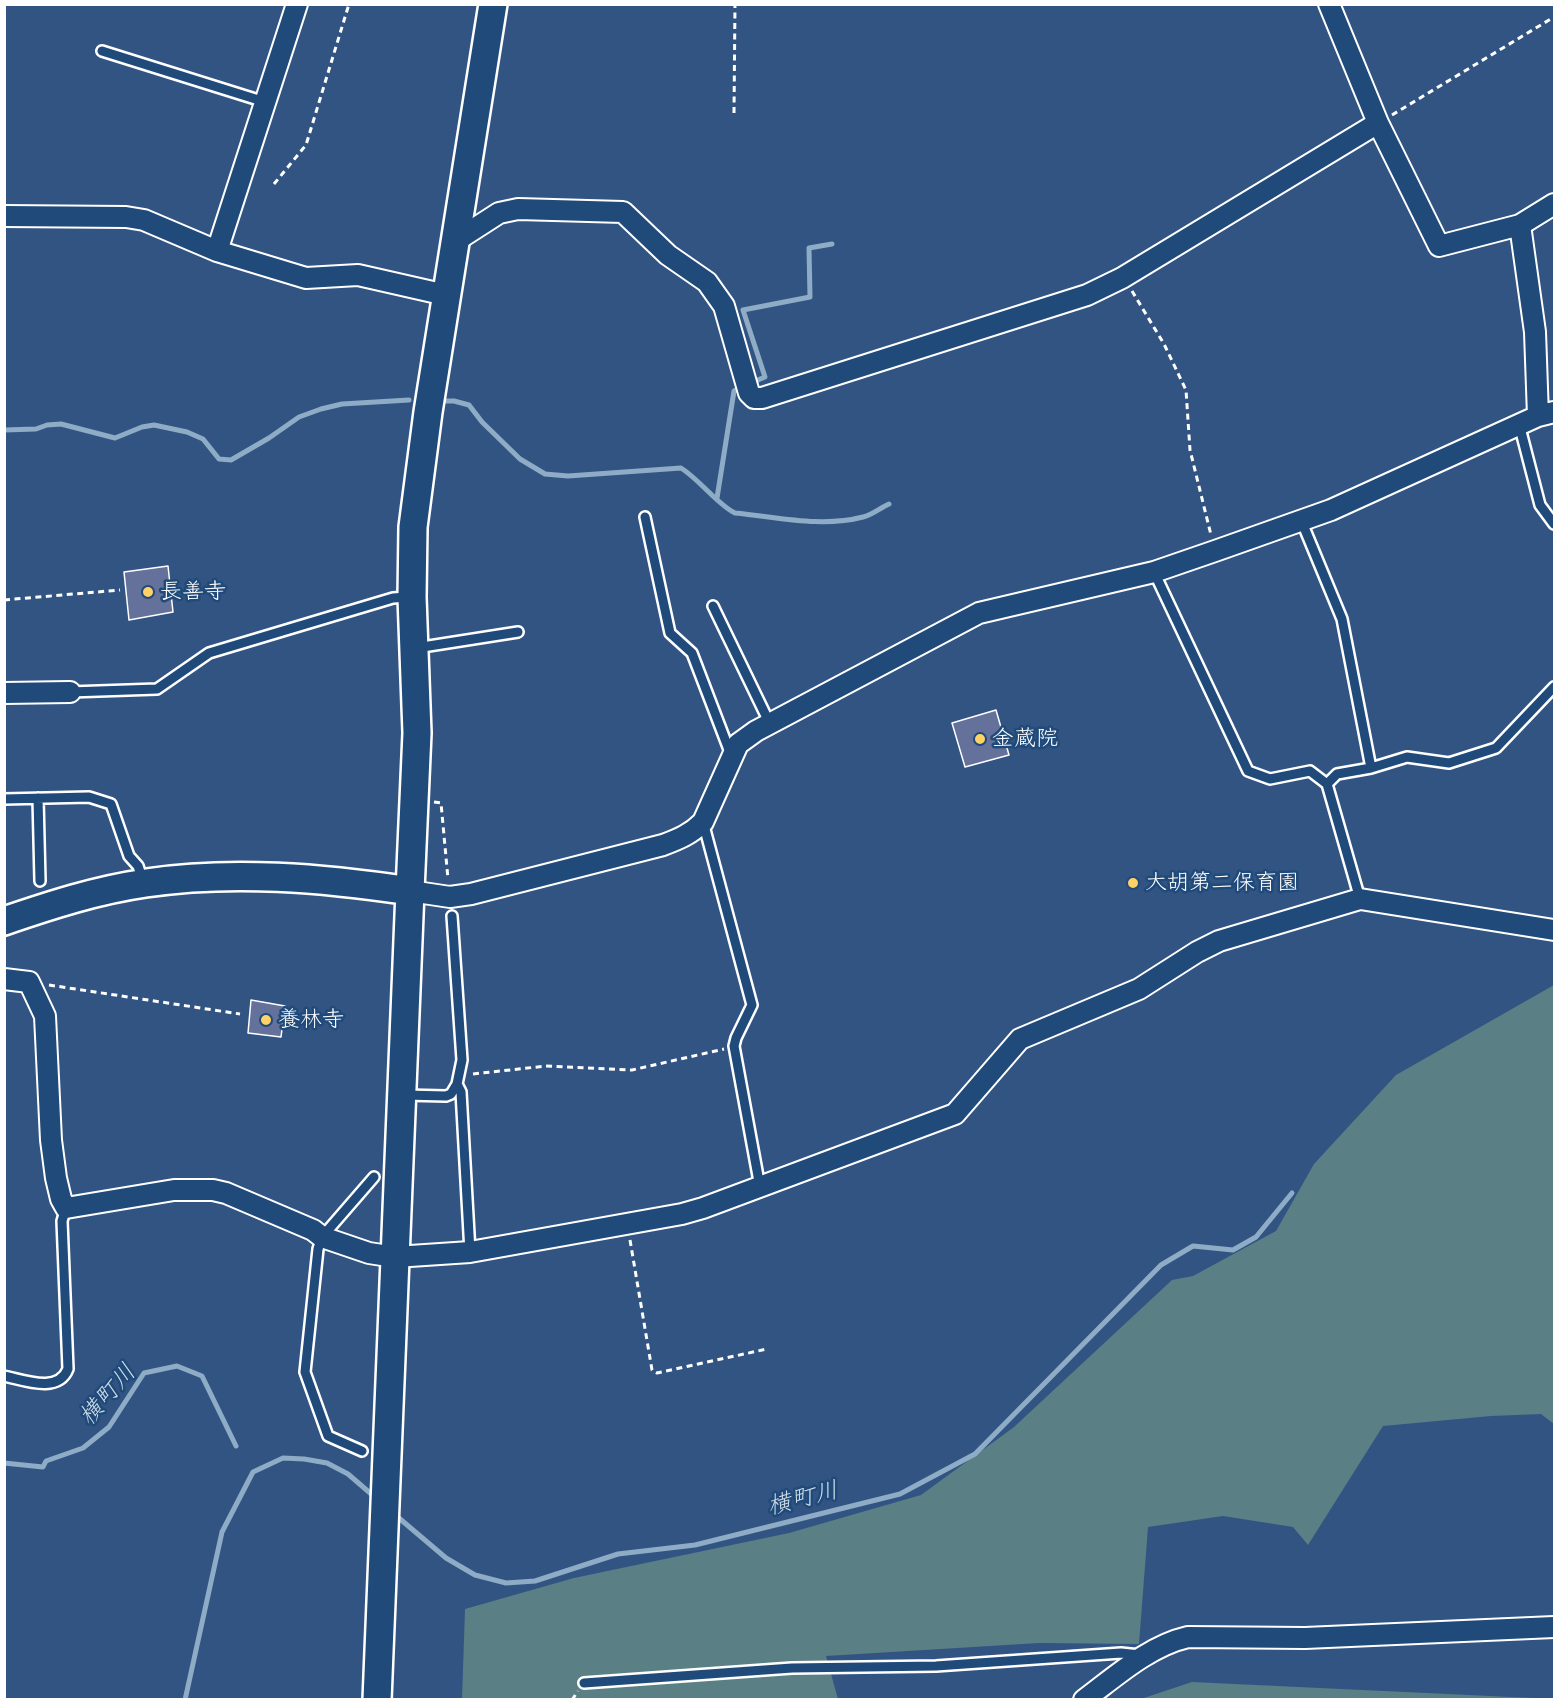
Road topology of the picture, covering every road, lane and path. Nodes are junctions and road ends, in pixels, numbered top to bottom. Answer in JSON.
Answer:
{"nodes":[{"id":1,"x":297,"y":4,"type":"edge"},
{"id":2,"x":350,"y":4,"type":"edge"},
{"id":3,"x":493,"y":4,"type":"edge"},
{"id":4,"x":735,"y":4,"type":"edge"},
{"id":5,"x":1329,"y":4,"type":"edge"},
{"id":6,"x":1554,"y":16,"type":"edge"},
{"id":7,"x":102,"y":51,"type":"dead end"},
{"id":8,"x":265,"y":102,"type":"junction"},
{"id":9,"x":734,"y":113,"type":"dead end"},
{"id":10,"x":1378,"y":123,"type":"junction"},
{"id":11,"x":274,"y":184,"type":"dead end"},
{"id":12,"x":1554,"y":204,"type":"edge"},
{"id":13,"x":4,"y":216,"type":"edge"},
{"id":14,"x":1520,"y":225,"type":"junction"},
{"id":15,"x":454,"y":242,"type":"junction"},
{"id":16,"x":217,"y":251,"type":"junction"},
{"id":17,"x":1122,"y":278,"type":"junction"},
{"id":18,"x":446,"y":295,"type":"junction"},
{"id":19,"x":1546,"y":414,"type":"edge"},
{"id":20,"x":1519,"y":424,"type":"junction"},
{"id":21,"x":645,"y":517,"type":"dead end"},
{"id":22,"x":1300,"y":520,"type":"junction"},
{"id":23,"x":1554,"y":524,"type":"edge"},
{"id":24,"x":1215,"y":551,"type":"junction"},
{"id":25,"x":1154,"y":572,"type":"junction"},
{"id":26,"x":120,"y":590,"type":"dead end"},
{"id":27,"x":412,"y":597,"type":"junction"},
{"id":28,"x":4,"y":600,"type":"edge"},
{"id":29,"x":713,"y":606,"type":"dead end"},
{"id":30,"x":518,"y":632,"type":"dead end"},
{"id":31,"x":414,"y":648,"type":"junction"},
{"id":32,"x":1554,"y":687,"type":"edge"},
{"id":33,"x":70,"y":692,"type":"joint"},
{"id":34,"x":4,"y":693,"type":"edge"},
{"id":35,"x":770,"y":724,"type":"junction"},
{"id":36,"x":732,"y":757,"type":"junction"},
{"id":37,"x":1371,"y":768,"type":"junction"},
{"id":38,"x":1327,"y":784,"type":"junction"},
{"id":39,"x":38,"y":798,"type":"junction"},
{"id":40,"x":4,"y":799,"type":"edge"},
{"id":41,"x":415,"y":801,"type":"junction"},
{"id":42,"x":703,"y":822,"type":"junction"},
{"id":43,"x":40,"y":881,"type":"dead end"},
{"id":44,"x":448,"y":881,"type":"dead end"},
{"id":45,"x":144,"y":883,"type":"junction"},
{"id":46,"x":410,"y":891,"type":"junction"},
{"id":47,"x":1360,"y":899,"type":"junction"},
{"id":48,"x":452,"y":916,"type":"dead end"},
{"id":49,"x":4,"y":921,"type":"edge"},
{"id":50,"x":1554,"y":930,"type":"edge"},
{"id":51,"x":4,"y":980,"type":"edge"},
{"id":52,"x":29,"y":982,"type":"junction"},
{"id":53,"x":240,"y":1014,"type":"dead end"},
{"id":54,"x":734,"y":1046,"type":"junction"},
{"id":55,"x":458,"y":1080,"type":"junction"},
{"id":56,"x":402,"y":1094,"type":"junction"},
{"id":57,"x":374,"y":1177,"type":"dead end"},
{"id":58,"x":760,"y":1187,"type":"junction"},
{"id":59,"x":66,"y":1208,"type":"junction"},
{"id":60,"x":627,"y":1224,"type":"junction"},
{"id":61,"x":322,"y":1237,"type":"junction"},
{"id":62,"x":470,"y":1252,"type":"junction"},
{"id":63,"x":395,"y":1257,"type":"junction"},
{"id":64,"x":766,"y":1349,"type":"dead end"},
{"id":65,"x":4,"y":1376,"type":"edge"},
{"id":66,"x":362,"y":1451,"type":"dead end"},
{"id":67,"x":1554,"y":1627,"type":"edge"},
{"id":68,"x":1145,"y":1655,"type":"junction"},
{"id":69,"x":584,"y":1683,"type":"dead end"},
{"id":70,"x":377,"y":1700,"type":"edge"},
{"id":71,"x":1084,"y":1700,"type":"edge"}],
"edges":[{"from":1,"to":8,"type":"street"},
{"from":2,"to":11,"type":"path"},
{"from":3,"to":15,"type":"street"},
{"from":4,"to":9,"type":"path"},
{"from":5,"to":10,"type":"street"},
{"from":6,"to":10,"type":"path"},
{"from":7,"to":8,"type":"lane"},
{"from":8,"to":16,"type":"street"},
{"from":10,"to":14,"type":"street"},
{"from":10,"to":17,"type":"street"},
{"from":12,"to":14,"type":"street"},
{"from":13,"to":16,"type":"street"},
{"from":14,"to":19,"type":"street"},
{"from":15,"to":17,"type":"street"},
{"from":15,"to":18,"type":"street"},
{"from":16,"to":18,"type":"street"},
{"from":17,"to":24,"type":"path"},
{"from":18,"to":27,"type":"street"},
{"from":19,"to":20,"type":"street"},
{"from":20,"to":22,"type":"street"},
{"from":20,"to":23,"type":"lane"},
{"from":21,"to":36,"type":"lane"},
{"from":22,"to":24,"type":"street"},
{"from":22,"to":37,"type":"lane"},
{"from":24,"to":25,"type":"street"},
{"from":25,"to":35,"type":"street"},
{"from":25,"to":38,"type":"lane"},
{"from":26,"to":28,"type":"path"},
{"from":27,"to":31,"type":"street"},
{"from":27,"to":33,"type":"lane"},
{"from":29,"to":35,"type":"lane"},
{"from":30,"to":31,"type":"lane"},
{"from":31,"to":41,"type":"street"},
{"from":32,"to":37,"type":"lane"},
{"from":33,"to":34,"type":"street"},
{"from":35,"to":36,"type":"street"},
{"from":36,"to":42,"type":"street"},
{"from":37,"to":38,"type":"lane"},
{"from":38,"to":47,"type":"lane"},
{"from":39,"to":40,"type":"lane"},
{"from":39,"to":43,"type":"lane"},
{"from":39,"to":45,"type":"lane"},
{"from":41,"to":44,"type":"path"},
{"from":41,"to":46,"type":"street"},
{"from":42,"to":46,"type":"street"},
{"from":42,"to":54,"type":"lane"},
{"from":45,"to":46,"type":"street"},
{"from":45,"to":49,"type":"street"},
{"from":46,"to":56,"type":"street"},
{"from":47,"to":50,"type":"street"},
{"from":47,"to":58,"type":"street"},
{"from":48,"to":55,"type":"lane"},
{"from":51,"to":52,"type":"street"},
{"from":52,"to":53,"type":"path"},
{"from":52,"to":59,"type":"street"},
{"from":54,"to":55,"type":"path"},
{"from":54,"to":58,"type":"lane"},
{"from":55,"to":56,"type":"lane"},
{"from":55,"to":62,"type":"lane"},
{"from":56,"to":63,"type":"street"},
{"from":57,"to":61,"type":"lane"},
{"from":58,"to":60,"type":"street"},
{"from":59,"to":61,"type":"street"},
{"from":59,"to":65,"type":"lane"},
{"from":60,"to":62,"type":"street"},
{"from":60,"to":64,"type":"path"},
{"from":61,"to":63,"type":"street"},
{"from":61,"to":66,"type":"lane"},
{"from":62,"to":63,"type":"street"},
{"from":63,"to":70,"type":"street"},
{"from":67,"to":68,"type":"street"},
{"from":68,"to":69,"type":"lane"},
{"from":68,"to":71,"type":"street"}]}
